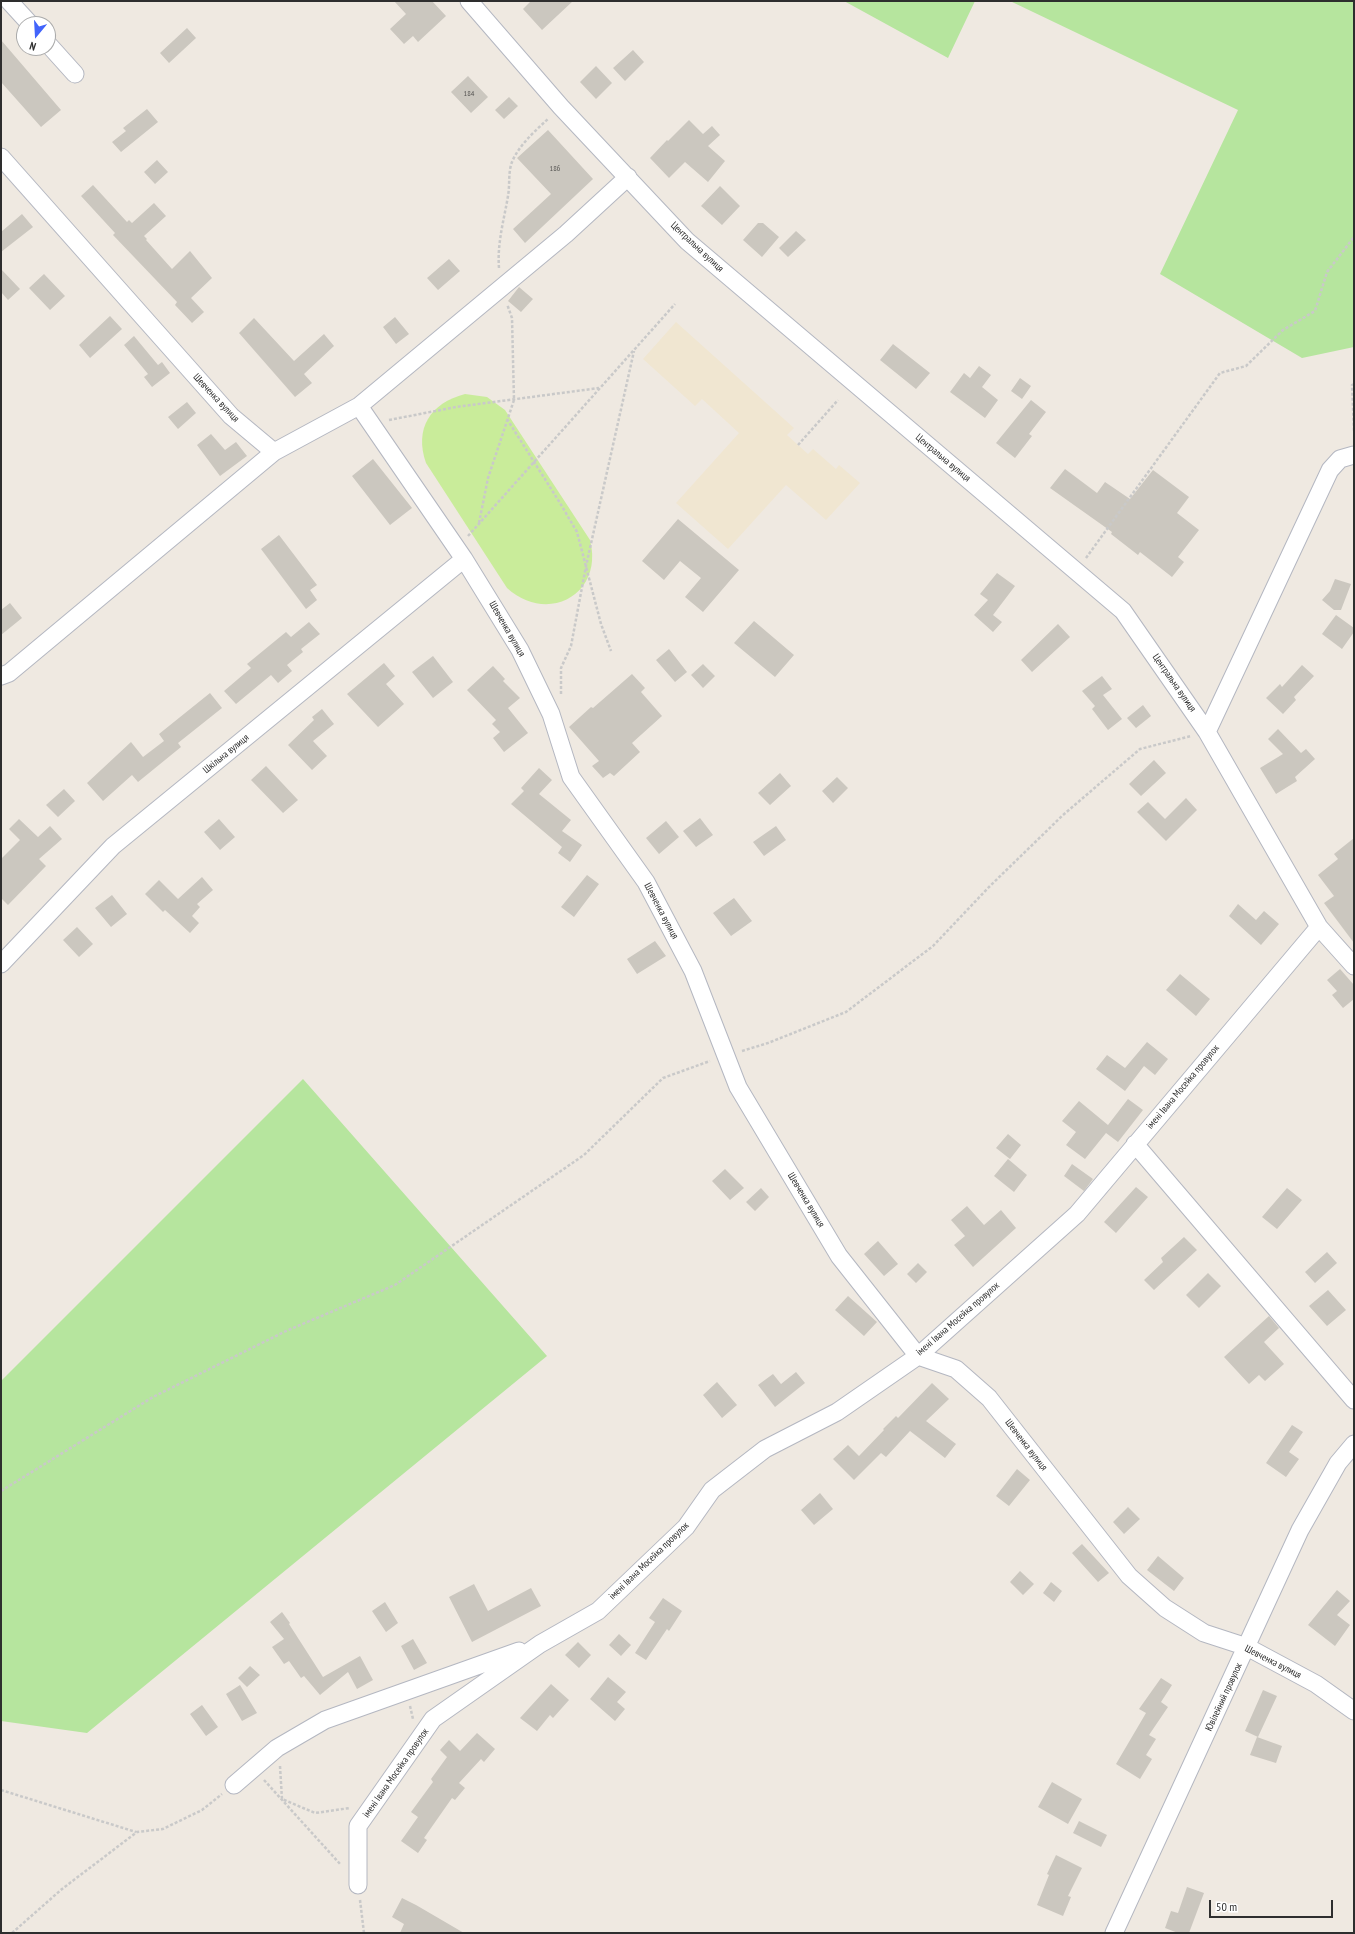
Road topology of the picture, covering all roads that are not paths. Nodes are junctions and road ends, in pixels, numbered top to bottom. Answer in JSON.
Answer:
{"nodes":[{"id":1,"x":9,"y":1,"type":"edge"},
{"id":2,"x":469,"y":1,"type":"edge"},
{"id":3,"x":23,"y":16,"type":"edge"},
{"id":4,"x":56,"y":53,"type":"edge"},
{"id":5,"x":75,"y":74,"type":"dead end"},
{"id":6,"x":1,"y":157,"type":"edge"},
{"id":7,"x":628,"y":178,"type":"junction"},
{"id":8,"x":359,"y":406,"type":"junction"},
{"id":9,"x":274,"y":452,"type":"junction"},
{"id":10,"x":1354,"y":455,"type":"edge"},
{"id":11,"x":461,"y":553,"type":"junction"},
{"id":12,"x":1,"y":676,"type":"edge"},
{"id":13,"x":1207,"y":732,"type":"junction"},
{"id":14,"x":1319,"y":927,"type":"junction"},
{"id":15,"x":1,"y":964,"type":"edge"},
{"id":16,"x":1354,"y":966,"type":"edge"},
{"id":17,"x":1135,"y":1144,"type":"junction"},
{"id":18,"x":918,"y":1356,"type":"junction"},
{"id":19,"x":1354,"y":1400,"type":"edge"},
{"id":20,"x":1354,"y":1444,"type":"edge"},
{"id":21,"x":540,"y":1644,"type":"junction"},
{"id":22,"x":1247,"y":1647,"type":"junction"},
{"id":23,"x":1354,"y":1712,"type":"edge"},
{"id":24,"x":234,"y":1784,"type":"road end"},
{"id":25,"x":358,"y":1885,"type":"road end"},
{"id":26,"x":1114,"y":1933,"type":"edge"}],
"edges":[{"from":1,"to":3,"type":"street"},
{"from":2,"to":7,"type":"street","name":"Центральна вулиця"},
{"from":4,"to":5,"type":"street"},
{"from":6,"to":9,"type":"street","name":"Шевченка вулиця"},
{"from":7,"to":8,"type":"street"},
{"from":7,"to":13,"type":"street","name":"Центральна вулиця"},
{"from":8,"to":9,"type":"street"},
{"from":8,"to":11,"type":"street","name":"Шевченка вулиця"},
{"from":9,"to":12,"type":"street"},
{"from":10,"to":13,"type":"street"},
{"from":11,"to":15,"type":"street","name":"Шкільна вулиця"},
{"from":11,"to":18,"type":"street","name":"Шевченка вулиця"},
{"from":13,"to":14,"type":"street","name":"Центральна вулиця"},
{"from":14,"to":16,"type":"street","name":"Центральна вулиця"},
{"from":14,"to":17,"type":"street","name":"імені Івана Мосейка провулок"},
{"from":17,"to":18,"type":"street","name":"імені Івана Мосейка провулок"},
{"from":17,"to":19,"type":"street"},
{"from":18,"to":21,"type":"street","name":"імені Івана Мосейка провулок"},
{"from":18,"to":22,"type":"street","name":"Шевченка вулиця"},
{"from":20,"to":22,"type":"street","name":"Ювілейний провулок"},
{"from":21,"to":24,"type":"street","name":"імені Івана Мосейка провулок"},
{"from":21,"to":25,"type":"street","name":"імені Івана Мосейка провулок"},
{"from":22,"to":23,"type":"street","name":"Шевченка вулиця"},
{"from":22,"to":26,"type":"street","name":"Ювілейний провулок"}]}
